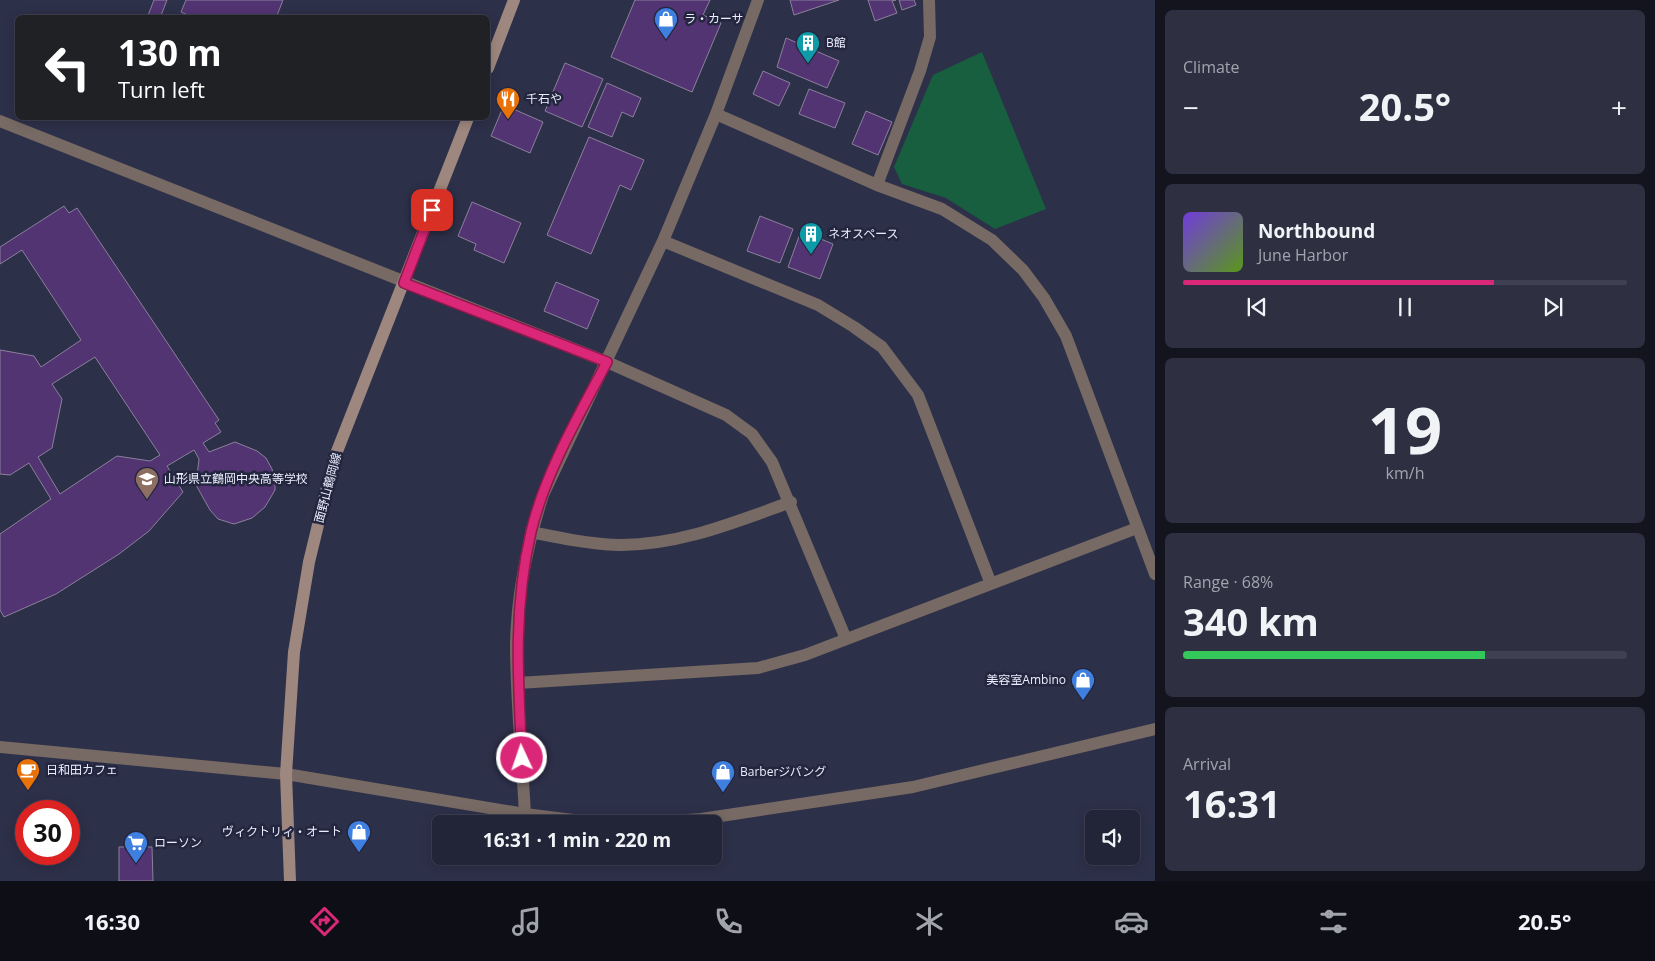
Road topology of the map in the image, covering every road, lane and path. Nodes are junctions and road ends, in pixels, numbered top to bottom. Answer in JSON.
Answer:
{"nodes":[{"id":1,"x":514,"y":0,"type":"edge"},
{"id":2,"x":758,"y":0,"type":"edge"},
{"id":3,"x":929,"y":0,"type":"edge"},
{"id":4,"x":490,"y":63,"type":"edge"},
{"id":5,"x":716,"y":114,"type":"junction"},
{"id":6,"x":467,"y":120,"type":"edge"},
{"id":7,"x":0,"y":121,"type":"edge"},
{"id":8,"x":877,"y":185,"type":"junction"},
{"id":9,"x":663,"y":241,"type":"junction"},
{"id":10,"x":404,"y":283,"type":"junction"},
{"id":11,"x":607,"y":362,"type":"junction"},
{"id":12,"x":791,"y":502,"type":"junction"},
{"id":13,"x":1136,"y":528,"type":"junction"},
{"id":14,"x":531,"y":532,"type":"junction"},
{"id":15,"x":1155,"y":574,"type":"edge"},
{"id":16,"x":991,"y":584,"type":"junction"},
{"id":17,"x":846,"y":639,"type":"junction"},
{"id":18,"x":518,"y":683,"type":"junction"},
{"id":19,"x":1155,"y":729,"type":"edge"},
{"id":20,"x":0,"y":747,"type":"edge"},
{"id":21,"x":286,"y":774,"type":"junction"},
{"id":22,"x":525,"y":814,"type":"junction"},
{"id":23,"x":533,"y":815,"type":"edge"},
{"id":24,"x":722,"y":816,"type":"edge"},
{"id":25,"x":290,"y":881,"type":"edge"}],
"edges":[{"from":1,"to":4,"type":"main road"},
{"from":2,"to":5,"type":"street"},
{"from":3,"to":8,"type":"street"},
{"from":5,"to":8,"type":"street"},
{"from":5,"to":9,"type":"street"},
{"from":6,"to":10,"type":"main road","name":"面野山鶴岡線"},
{"from":7,"to":10,"type":"street"},
{"from":8,"to":13,"type":"street"},
{"from":9,"to":11,"type":"street"},
{"from":9,"to":16,"type":"street"},
{"from":10,"to":11,"type":"street"},
{"from":10,"to":21,"type":"main road","name":"面野山鶴岡線"},
{"from":11,"to":12,"type":"street"},
{"from":11,"to":14,"type":"street"},
{"from":12,"to":14,"type":"street"},
{"from":12,"to":17,"type":"street"},
{"from":13,"to":15,"type":"street"},
{"from":13,"to":16,"type":"street"},
{"from":14,"to":18,"type":"street"},
{"from":16,"to":17,"type":"street"},
{"from":17,"to":18,"type":"street"},
{"from":18,"to":22,"type":"street"},
{"from":19,"to":24,"type":"street"},
{"from":20,"to":21,"type":"street"},
{"from":21,"to":22,"type":"street"},
{"from":21,"to":25,"type":"main road","name":"面野山鶴岡線"},
{"from":22,"to":23,"type":"street"}]}
